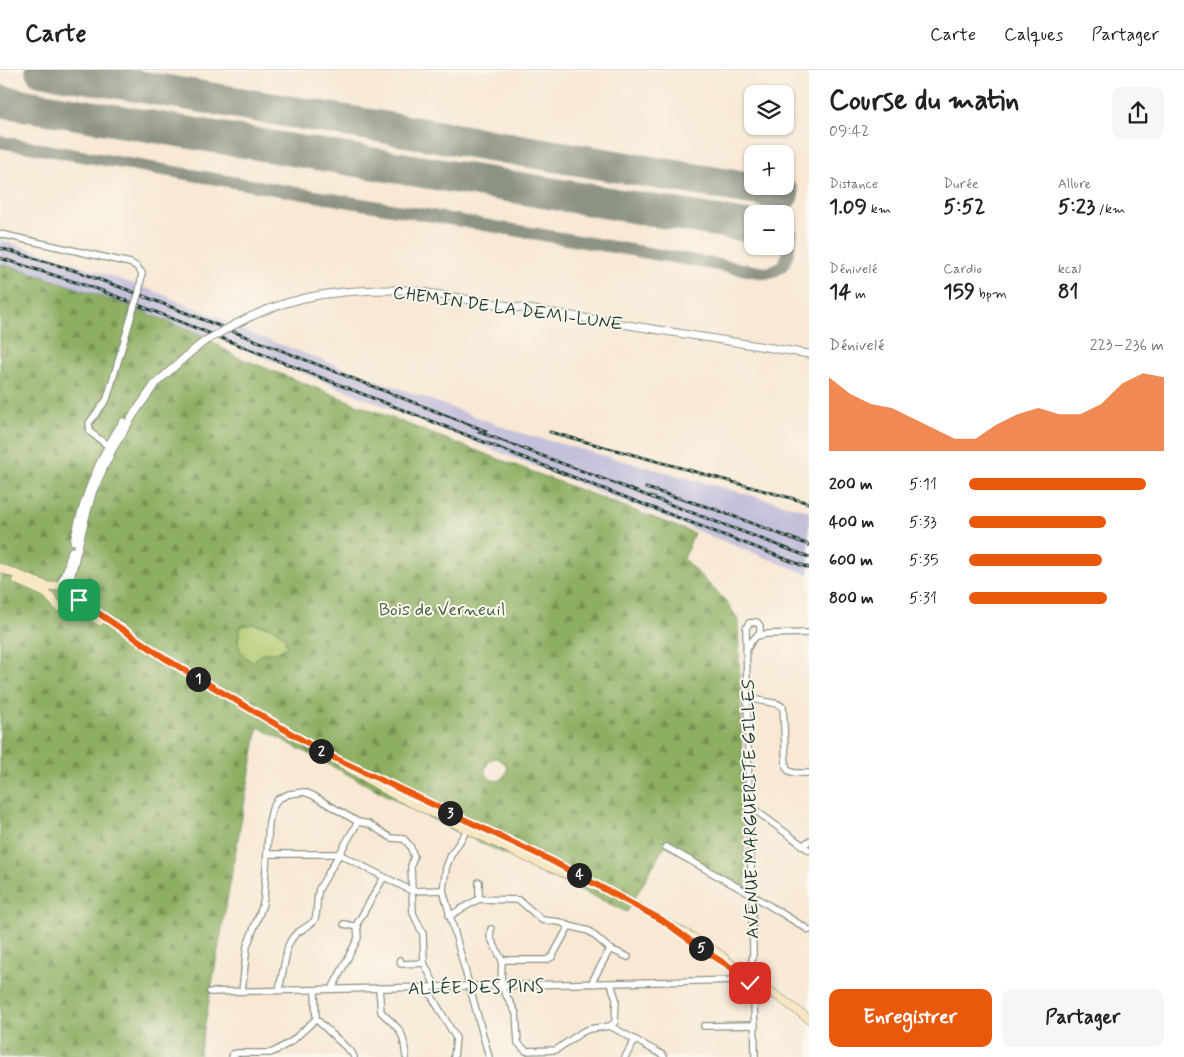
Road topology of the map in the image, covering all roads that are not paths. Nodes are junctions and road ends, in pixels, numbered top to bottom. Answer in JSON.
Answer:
{"nodes":[{"id":1,"x":0,"y":234,"type":"edge"},
{"id":2,"x":809,"y":354,"type":"edge"},
{"id":3,"x":110,"y":448,"type":"junction"},
{"id":4,"x":0,"y":568,"type":"edge"},
{"id":5,"x":0,"y":574,"type":"edge"},
{"id":6,"x":59,"y":586,"type":"junction"},
{"id":7,"x":75,"y":591,"type":"junction"},
{"id":8,"x":53,"y":601,"type":"junction"},
{"id":9,"x":68,"y":608,"type":"junction"},
{"id":10,"x":760,"y":626,"type":"junction"},
{"id":11,"x":746,"y":631,"type":"junction"},
{"id":12,"x":782,"y":633,"type":"junction"},
{"id":13,"x":809,"y":633,"type":"edge"},
{"id":14,"x":757,"y":636,"type":"junction"},
{"id":15,"x":746,"y":651,"type":"junction"},
{"id":16,"x":166,"y":659,"type":"junction"},
{"id":17,"x":747,"y":698,"type":"junction"},
{"id":18,"x":809,"y":773,"type":"edge"},
{"id":19,"x":749,"y":808,"type":"junction"},
{"id":20,"x":358,"y":822,"type":"junction"},
{"id":21,"x":466,"y":825,"type":"junction"},
{"id":22,"x":809,"y":841,"type":"edge"},
{"id":23,"x":802,"y":846,"type":"junction"},
{"id":24,"x":666,"y":847,"type":"dead end"},
{"id":25,"x":809,"y":850,"type":"edge"},
{"id":26,"x":266,"y":854,"type":"junction"},
{"id":27,"x":339,"y":854,"type":"junction"},
{"id":28,"x":384,"y":877,"type":"junction"},
{"id":29,"x":479,"y":882,"type":"dead end"},
{"id":30,"x":443,"y":890,"type":"junction"},
{"id":31,"x":412,"y":892,"type":"junction"},
{"id":32,"x":752,"y":895,"type":"junction"},
{"id":33,"x":479,"y":899,"type":"junction"},
{"id":34,"x":450,"y":916,"type":"junction"},
{"id":35,"x":662,"y":920,"type":"junction"},
{"id":36,"x":344,"y":924,"type":"dead end"},
{"id":37,"x":569,"y":926,"type":"junction"},
{"id":38,"x":358,"y":927,"type":"junction"},
{"id":39,"x":491,"y":929,"type":"dead end"},
{"id":40,"x":809,"y":930,"type":"edge"},
{"id":41,"x":610,"y":949,"type":"junction"},
{"id":42,"x":628,"y":957,"type":"dead end"},
{"id":43,"x":400,"y":960,"type":"dead end"},
{"id":44,"x":502,"y":960,"type":"junction"},
{"id":45,"x":424,"y":964,"type":"junction"},
{"id":46,"x":750,"y":969,"type":"junction"},
{"id":47,"x":740,"y":979,"type":"junction"},
{"id":48,"x":751,"y":983,"type":"junction"},
{"id":49,"x":593,"y":984,"type":"junction"},
{"id":50,"x":611,"y":984,"type":"junction"},
{"id":51,"x":501,"y":986,"type":"junction"},
{"id":52,"x":436,"y":987,"type":"junction"},
{"id":53,"x":469,"y":987,"type":"junction"},
{"id":54,"x":379,"y":988,"type":"junction"},
{"id":55,"x":427,"y":988,"type":"junction"},
{"id":56,"x":765,"y":988,"type":"junction"},
{"id":57,"x":332,"y":989,"type":"junction"},
{"id":58,"x":279,"y":990,"type":"junction"},
{"id":59,"x":315,"y":990,"type":"junction"},
{"id":60,"x":242,"y":991,"type":"junction"},
{"id":61,"x":210,"y":992,"type":"dead end"},
{"id":62,"x":754,"y":994,"type":"junction"},
{"id":63,"x":780,"y":997,"type":"junction"},
{"id":64,"x":809,"y":1014,"type":"edge"},
{"id":65,"x":809,"y":1018,"type":"edge"},
{"id":66,"x":316,"y":1019,"type":"junction"},
{"id":67,"x":755,"y":1025,"type":"junction"},
{"id":68,"x":610,"y":1026,"type":"junction"},
{"id":69,"x":704,"y":1026,"type":"dead end"},
{"id":70,"x":635,"y":1040,"type":"junction"},
{"id":71,"x":556,"y":1050,"type":"junction"},
{"id":72,"x":232,"y":1057,"type":"edge"},
{"id":73,"x":354,"y":1057,"type":"edge"},
{"id":74,"x":406,"y":1057,"type":"edge"},
{"id":75,"x":454,"y":1057,"type":"edge"},
{"id":76,"x":488,"y":1057,"type":"edge"},
{"id":77,"x":560,"y":1057,"type":"edge"},
{"id":78,"x":625,"y":1057,"type":"edge"},
{"id":79,"x":664,"y":1057,"type":"edge"},
{"id":80,"x":755,"y":1057,"type":"edge"}],
"edges":[{"from":1,"to":3,"type":"street","bridge":true},
{"from":2,"to":3,"type":"street","name":"CHEMIN DE LA DEMI-LUNE","bridge":true},
{"from":3,"to":6,"type":"street"},
{"from":3,"to":7,"type":"street"},
{"from":4,"to":6,"type":"main road"},
{"from":5,"to":8,"type":"main road"},
{"from":6,"to":7,"type":"main road"},
{"from":6,"to":8,"type":"main road"},
{"from":7,"to":9,"type":"main road"},
{"from":7,"to":16,"type":"main road"},
{"from":8,"to":9,"type":"main road"},
{"from":9,"to":16,"type":"main road"},
{"from":10,"to":11,"type":"street"},
{"from":10,"to":12,"type":"street"},
{"from":10,"to":14,"type":"street"},
{"from":11,"to":14,"type":"street"},
{"from":11,"to":15,"type":"street","name":"AVENUE MARGUERITE GILLES"},
{"from":12,"to":13,"type":"street"},
{"from":12,"to":14,"type":"street"},
{"from":14,"to":15,"type":"street"},
{"from":15,"to":17,"type":"street","name":"AVENUE MARGUERITE GILLES"},
{"from":16,"to":21,"type":"main road"},
{"from":17,"to":18,"type":"street"},
{"from":17,"to":19,"type":"street","name":"AVENUE MARGUERITE GILLES"},
{"from":19,"to":23,"type":"street"},
{"from":19,"to":32,"type":"street","name":"AVENUE MARGUERITE GILLES"},
{"from":20,"to":26,"type":"street"},
{"from":20,"to":27,"type":"street"},
{"from":20,"to":31,"type":"street"},
{"from":21,"to":30,"type":"street"},
{"from":21,"to":35,"type":"main road"},
{"from":22,"to":23,"type":"street"},
{"from":23,"to":25,"type":"street"},
{"from":24,"to":32,"type":"street"},
{"from":26,"to":27,"type":"street"},
{"from":26,"to":60,"type":"street"},
{"from":27,"to":28,"type":"street"},
{"from":27,"to":58,"type":"street"},
{"from":28,"to":31,"type":"street"},
{"from":28,"to":38,"type":"street"},
{"from":29,"to":33,"type":"street"},
{"from":30,"to":31,"type":"street"},
{"from":30,"to":34,"type":"street"},
{"from":31,"to":45,"type":"street"},
{"from":32,"to":40,"type":"street"},
{"from":32,"to":46,"type":"street","name":"AVENUE MARGUERITE GILLES"},
{"from":33,"to":34,"type":"street"},
{"from":33,"to":37,"type":"street"},
{"from":34,"to":53,"type":"street"},
{"from":35,"to":46,"type":"main road"},
{"from":35,"to":47,"type":"main road"},
{"from":36,"to":38,"type":"street"},
{"from":37,"to":41,"type":"street"},
{"from":37,"to":44,"type":"street"},
{"from":38,"to":57,"type":"street"},
{"from":39,"to":44,"type":"street"},
{"from":41,"to":42,"type":"street"},
{"from":41,"to":49,"type":"street"},
{"from":43,"to":45,"type":"street"},
{"from":44,"to":51,"type":"street"},
{"from":45,"to":52,"type":"street"},
{"from":46,"to":47,"type":"main road"},
{"from":46,"to":48,"type":"main road"},
{"from":46,"to":56,"type":"main road"},
{"from":47,"to":48,"type":"main road"},
{"from":47,"to":50,"type":"street","name":"ALLÉE DES PINS"},
{"from":48,"to":56,"type":"main road"},
{"from":48,"to":62,"type":"street"},
{"from":49,"to":50,"type":"street","name":"ALLÉE DES PINS"},
{"from":49,"to":51,"type":"street","name":"ALLÉE DES PINS"},
{"from":50,"to":68,"type":"street"},
{"from":51,"to":53,"type":"street","name":"ALLÉE DES PINS"},
{"from":51,"to":71,"type":"street"},
{"from":52,"to":53,"type":"street","name":"ALLÉE DES PINS"},
{"from":52,"to":55,"type":"street","name":"ALLÉE DES PINS"},
{"from":53,"to":76,"type":"street"},
{"from":54,"to":55,"type":"street","name":"ALLÉE DES PINS"},
{"from":54,"to":57,"type":"street","name":"ALLÉE DES PINS"},
{"from":54,"to":74,"type":"street"},
{"from":55,"to":75,"type":"street"},
{"from":56,"to":62,"type":"street"},
{"from":56,"to":63,"type":"main road"},
{"from":57,"to":59,"type":"street","name":"ALLÉE DES PINS"},
{"from":58,"to":59,"type":"street","name":"ALLÉE DES PINS"},
{"from":58,"to":60,"type":"street","name":"ALLÉE DES PINS"},
{"from":59,"to":66,"type":"street"},
{"from":60,"to":61,"type":"street","name":"ALLÉE DES PINS"},
{"from":62,"to":67,"type":"street"},
{"from":63,"to":64,"type":"main road"},
{"from":63,"to":65,"type":"main road"},
{"from":66,"to":72,"type":"street"},
{"from":66,"to":73,"type":"street"},
{"from":67,"to":69,"type":"street"},
{"from":67,"to":80,"type":"street"},
{"from":68,"to":70,"type":"street"},
{"from":68,"to":71,"type":"street"},
{"from":70,"to":78,"type":"street"},
{"from":70,"to":79,"type":"street"},
{"from":71,"to":77,"type":"street"}]}
